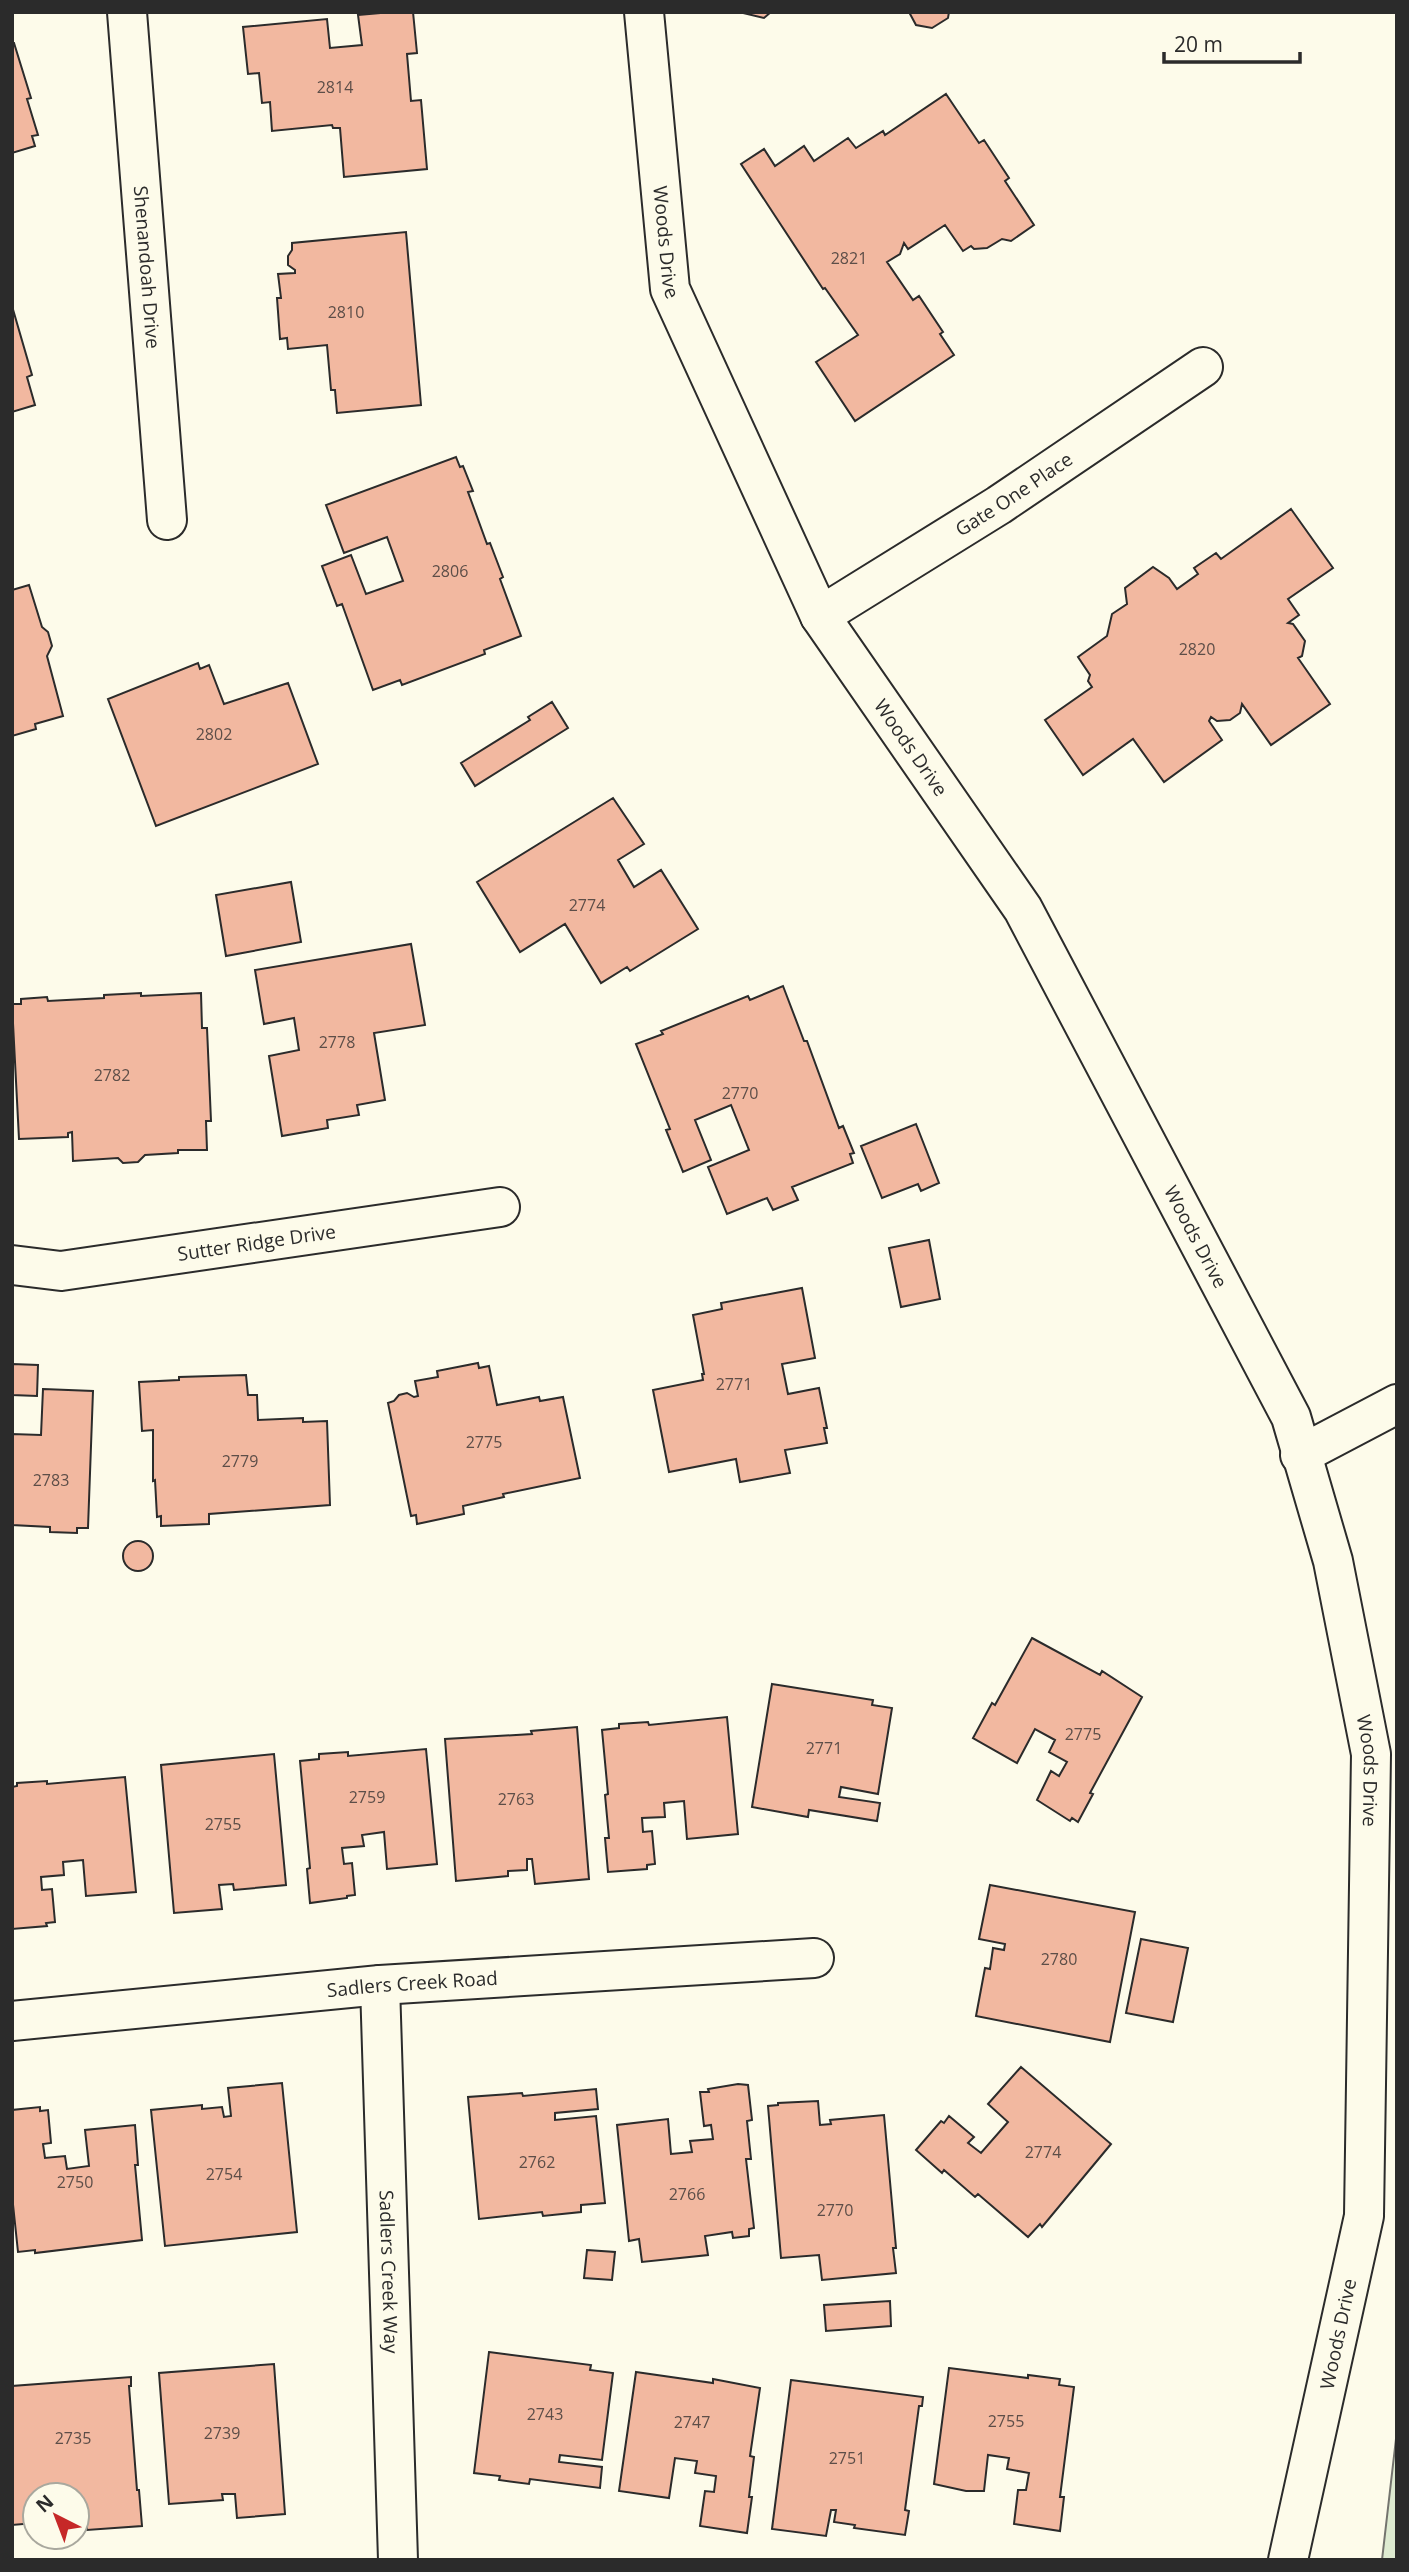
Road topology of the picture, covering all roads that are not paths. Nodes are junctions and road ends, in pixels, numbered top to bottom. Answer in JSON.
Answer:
{"nodes":[{"id":1,"x":127,"y":12,"type":"edge"},
{"id":2,"x":644,"y":12,"type":"edge"},
{"id":3,"x":1203,"y":367,"type":"dead end"},
{"id":4,"x":167,"y":520,"type":"dead end"},
{"id":5,"x":820,"y":615,"type":"junction"},
{"id":6,"x":500,"y":1207,"type":"dead end"},
{"id":7,"x":12,"y":1265,"type":"edge"},
{"id":8,"x":1397,"y":1404,"type":"edge"},
{"id":9,"x":1300,"y":1455,"type":"junction"},
{"id":10,"x":814,"y":1958,"type":"dead end"},
{"id":11,"x":380,"y":1985,"type":"junction"},
{"id":12,"x":12,"y":2021,"type":"edge"},
{"id":13,"x":398,"y":2560,"type":"edge"},
{"id":14,"x":1288,"y":2560,"type":"edge"}],
"edges":[{"from":1,"to":4,"type":"street","name":"Shenandoah Drive"},
{"from":2,"to":5,"type":"street","name":"Woods Drive"},
{"from":3,"to":5,"type":"street","name":"Gate One Place"},
{"from":5,"to":9,"type":"street","name":"Woods Drive"},
{"from":6,"to":7,"type":"street","name":"Sutter Ridge Drive"},
{"from":8,"to":9,"type":"street"},
{"from":9,"to":14,"type":"street","name":"Woods Drive"},
{"from":10,"to":11,"type":"street","name":"Sadlers Creek Road"},
{"from":11,"to":12,"type":"street","name":"Sadlers Creek Road"},
{"from":11,"to":13,"type":"street","name":"Sadlers Creek Way"}]}
